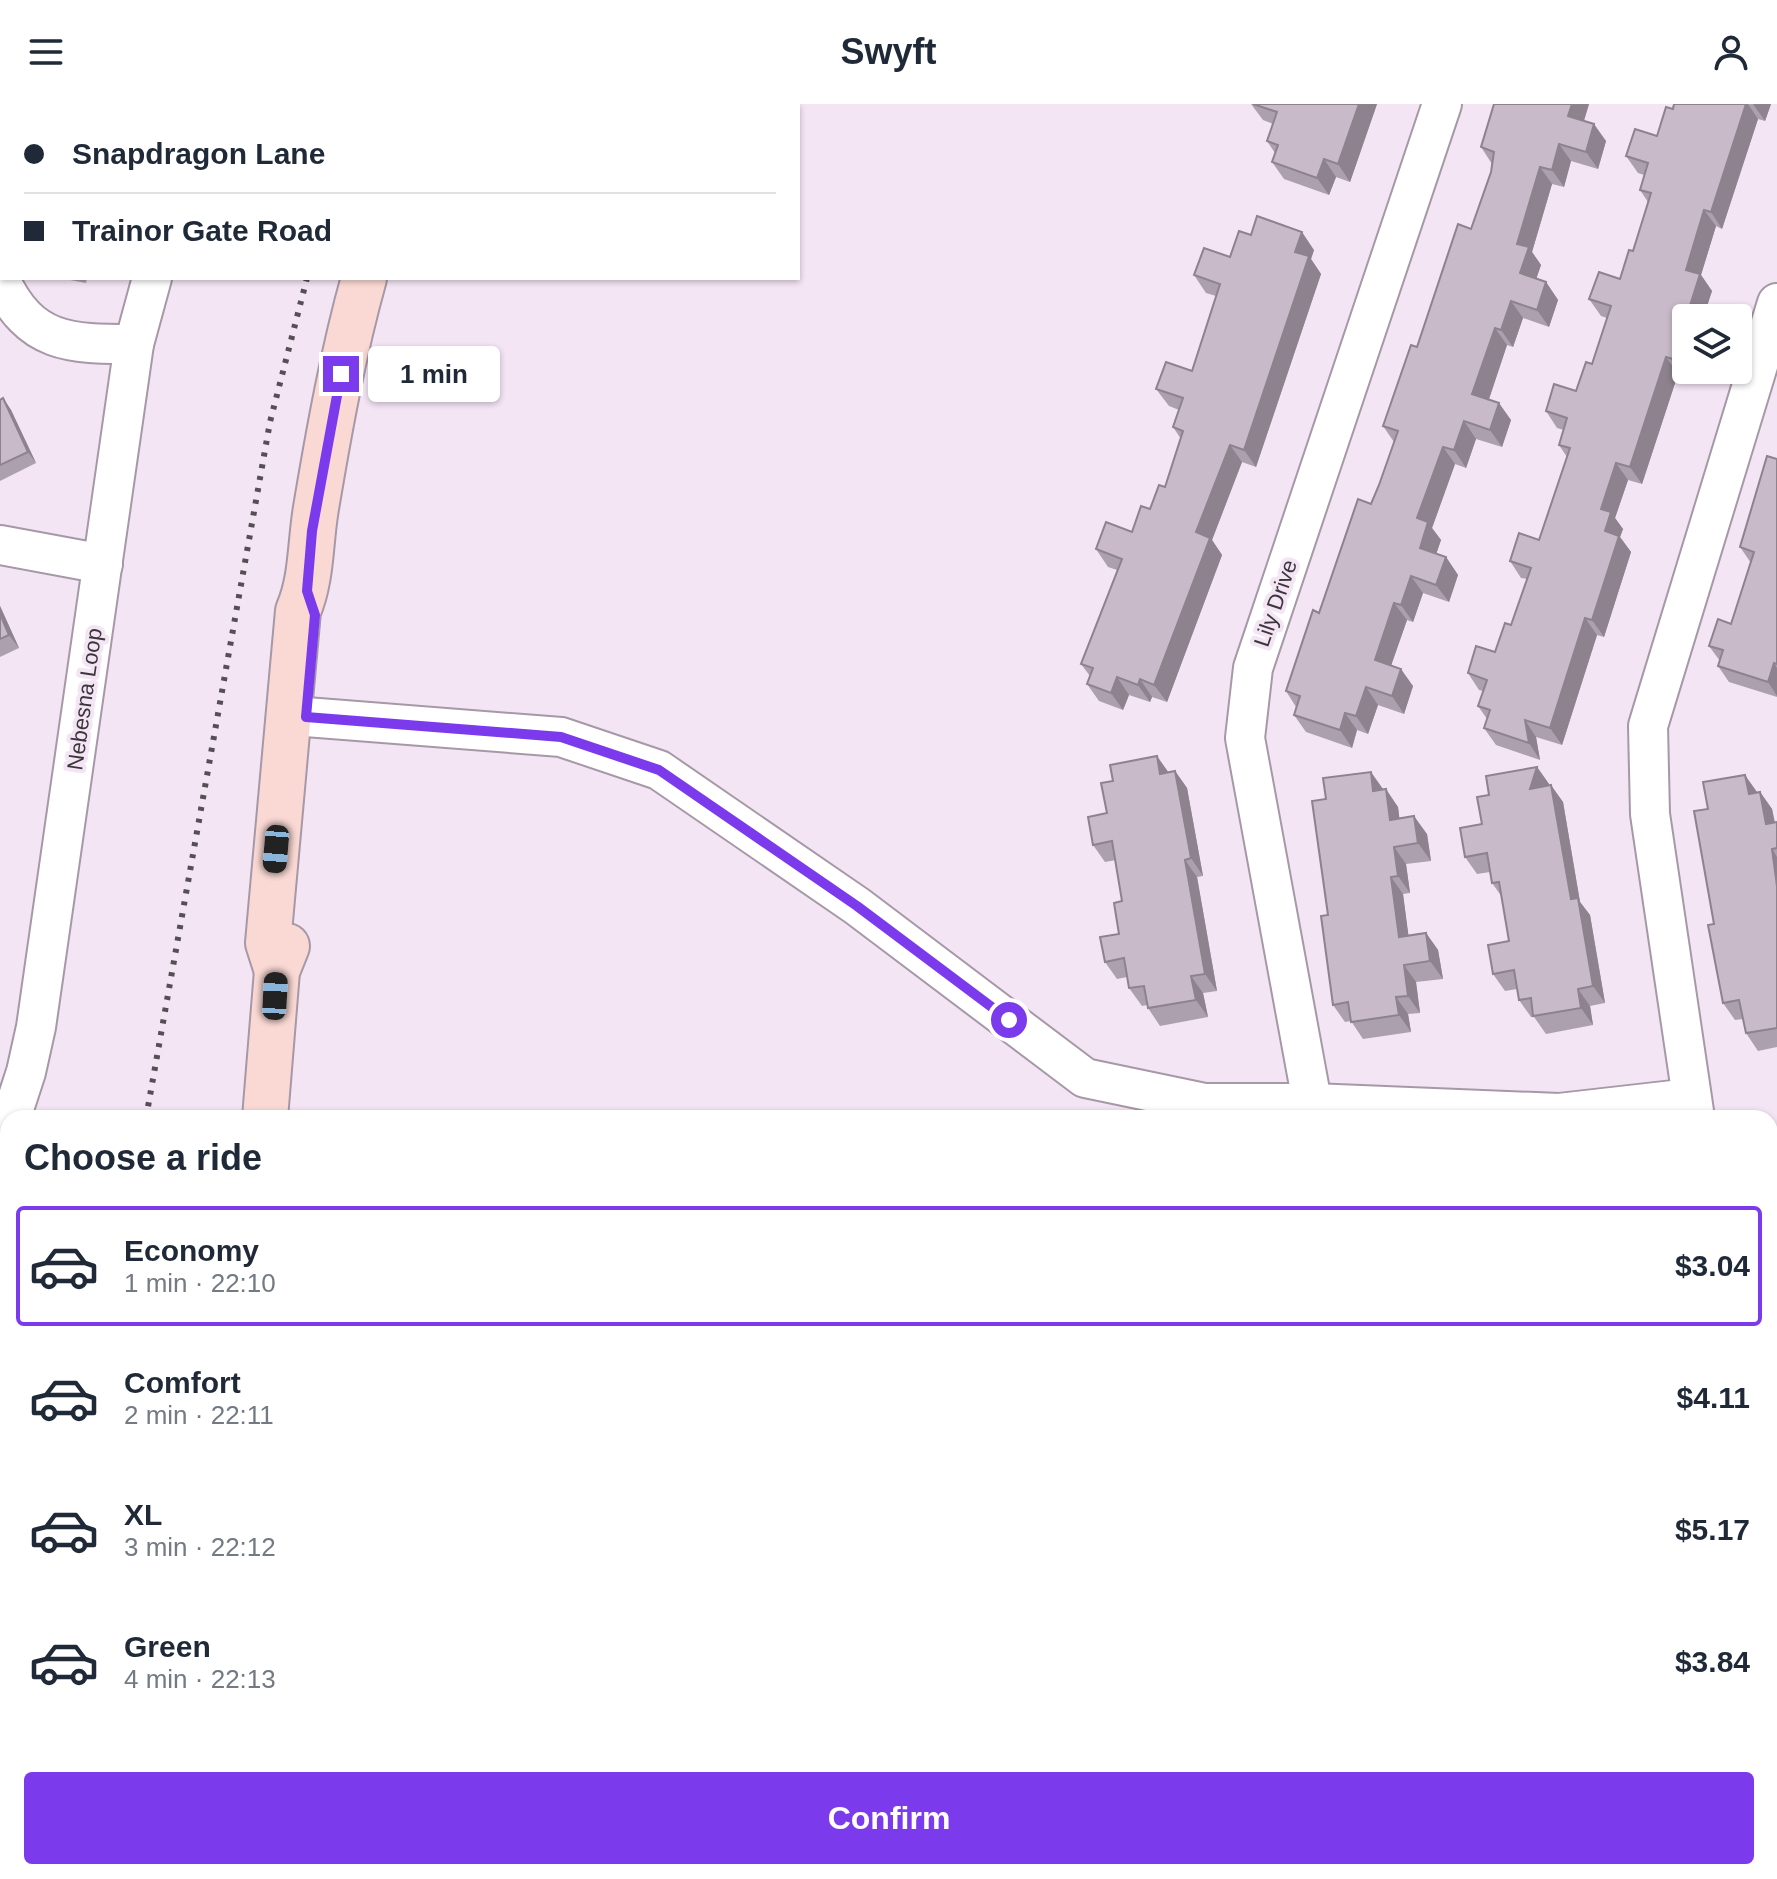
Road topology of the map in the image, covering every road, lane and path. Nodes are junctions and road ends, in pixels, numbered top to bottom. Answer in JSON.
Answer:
{"nodes":[{"id":1,"x":1442,"y":104,"type":"edge"},
{"id":2,"x":0,"y":280,"type":"edge"},
{"id":3,"x":151,"y":280,"type":"edge"},
{"id":4,"x":364,"y":280,"type":"edge"},
{"id":5,"x":1777,"y":303,"type":"edge"},
{"id":6,"x":134,"y":344,"type":"junction"},
{"id":7,"x":0,"y":545,"type":"edge"},
{"id":8,"x":103,"y":564,"type":"junction"},
{"id":9,"x":307,"y":591,"type":"junction"},
{"id":10,"x":306,"y":717,"type":"junction"},
{"id":11,"x":277,"y":971,"type":"junction"},
{"id":12,"x":1693,"y":1108,"type":"edge"},
{"id":13,"x":14,"y":1110,"type":"edge"},
{"id":14,"x":266,"y":1110,"type":"edge"},
{"id":15,"x":1314,"y":1110,"type":"edge"},
{"id":16,"x":1639,"y":1110,"type":"edge"}],
"edges":[{"from":1,"to":15,"type":"street","name":"Lily Drive"},
{"from":2,"to":6,"type":"street"},
{"from":3,"to":6,"type":"street","name":"Nebesna Loop"},
{"from":4,"to":9,"type":"main road"},
{"from":5,"to":12,"type":"street"},
{"from":6,"to":8,"type":"street","name":"Nebesna Loop"},
{"from":7,"to":8,"type":"street"},
{"from":8,"to":13,"type":"street","name":"Nebesna Loop"},
{"from":9,"to":10,"type":"main road"},
{"from":9,"to":11,"type":"main road"},
{"from":10,"to":11,"type":"main road"},
{"from":10,"to":15,"type":"street"},
{"from":11,"to":14,"type":"main road"},
{"from":12,"to":16,"type":"street"}]}
